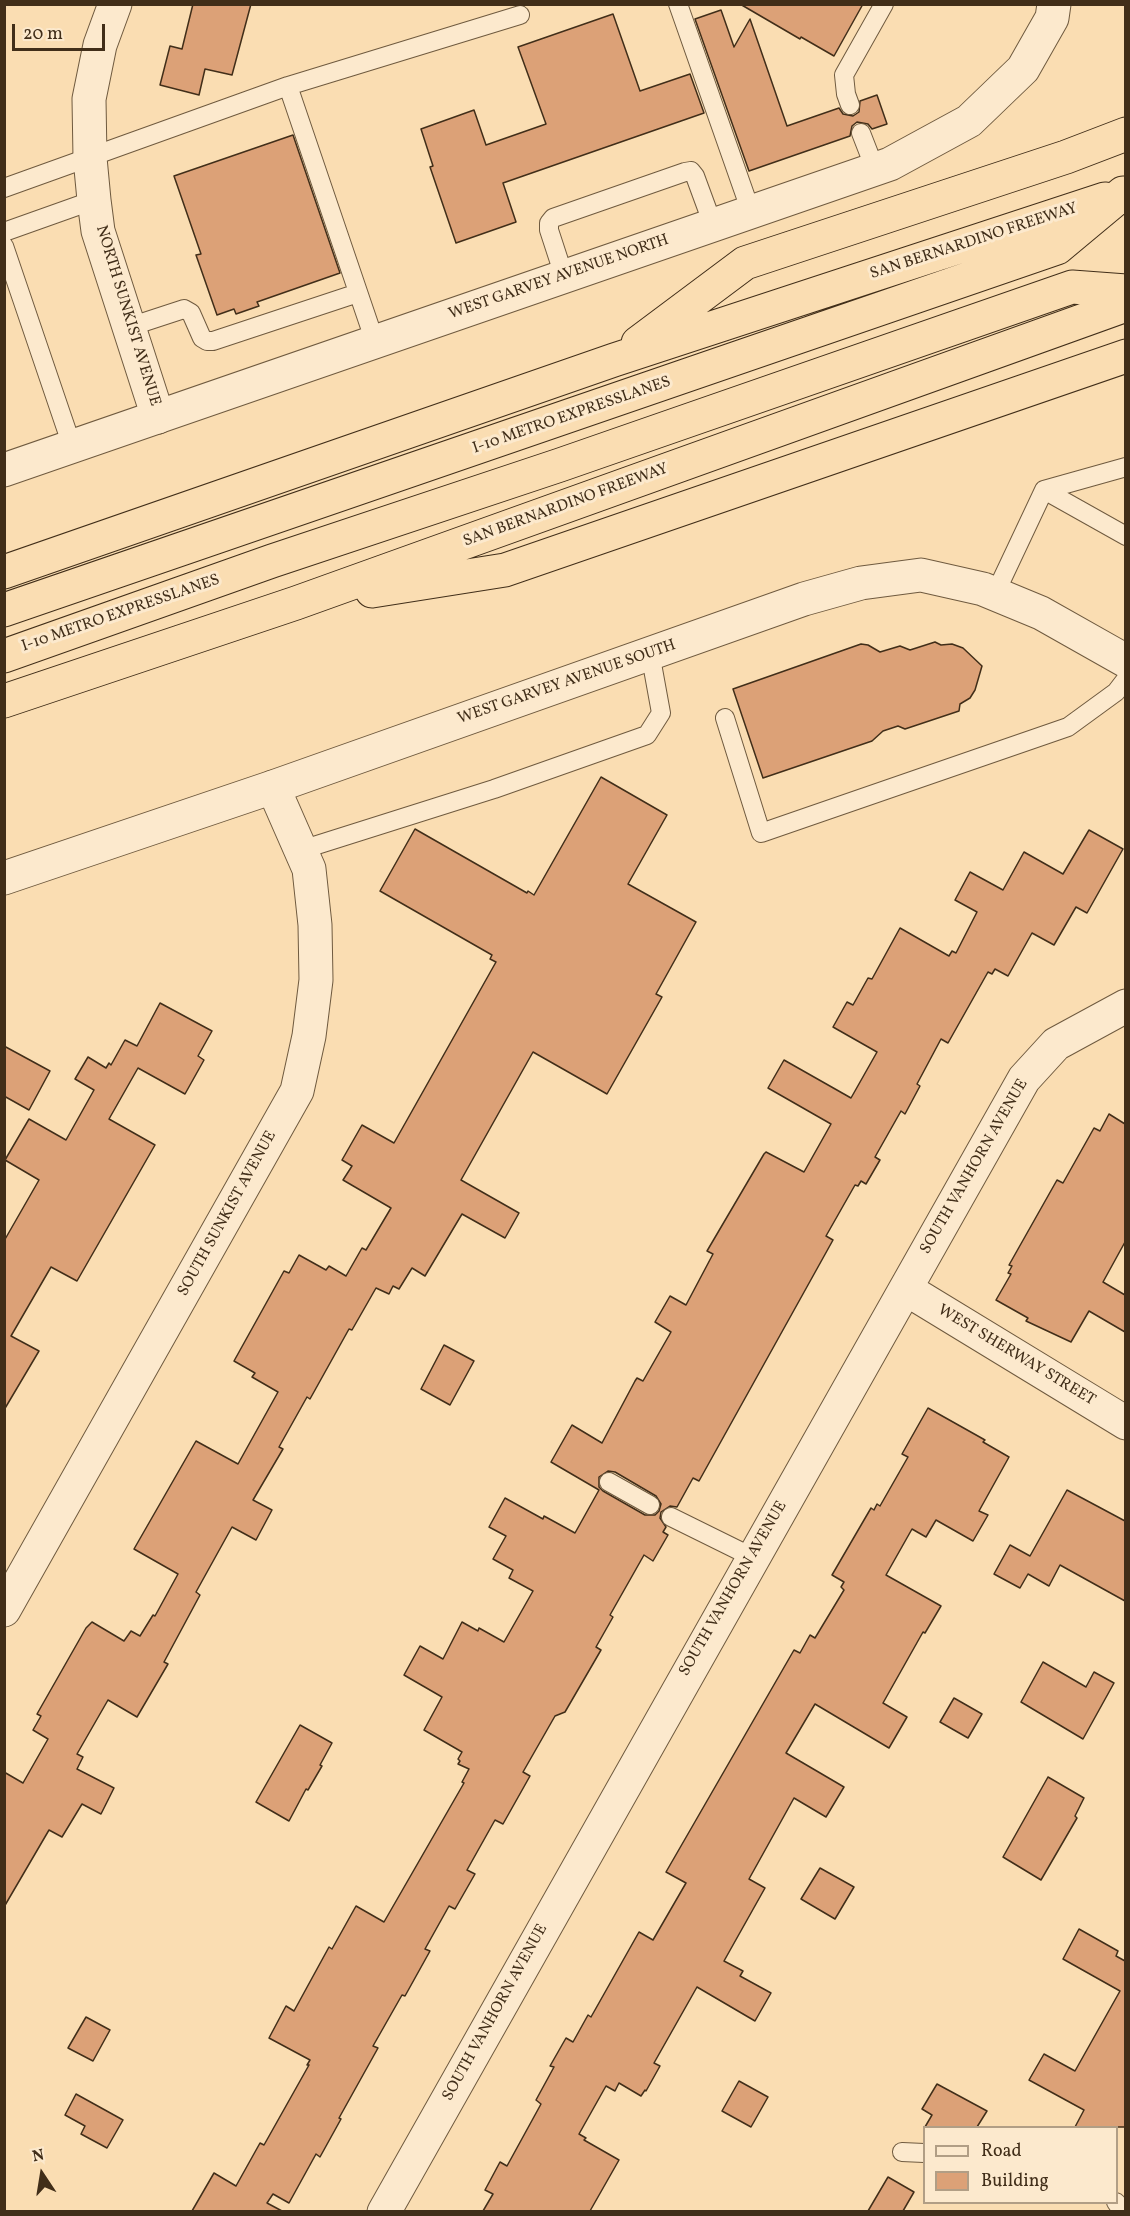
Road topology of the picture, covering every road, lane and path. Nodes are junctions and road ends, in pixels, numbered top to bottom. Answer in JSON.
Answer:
{"nodes":[{"id":1,"x":115,"y":4,"type":"edge"},
{"id":2,"x":678,"y":4,"type":"edge"},
{"id":3,"x":884,"y":4,"type":"edge"},
{"id":4,"x":1054,"y":4,"type":"edge"},
{"id":5,"x":520,"y":15,"type":"dead end"},
{"id":6,"x":288,"y":86,"type":"junction"},
{"id":7,"x":850,"y":105,"type":"dead end"},
{"id":8,"x":861,"y":133,"type":"dead end"},
{"id":9,"x":1125,"y":134,"type":"edge"},
{"id":10,"x":90,"y":158,"type":"junction"},
{"id":11,"x":875,"y":170,"type":"junction"},
{"id":12,"x":4,"y":188,"type":"edge"},
{"id":13,"x":1124,"y":192,"type":"edge"},
{"id":14,"x":94,"y":200,"type":"junction"},
{"id":15,"x":751,"y":212,"type":"junction"},
{"id":16,"x":713,"y":225,"type":"junction"},
{"id":17,"x":4,"y":232,"type":"edge"},
{"id":18,"x":4,"y":246,"type":"edge"},
{"id":19,"x":564,"y":276,"type":"junction"},
{"id":20,"x":1125,"y":291,"type":"edge"},
{"id":21,"x":358,"y":293,"type":"junction"},
{"id":22,"x":1125,"y":305,"type":"edge"},
{"id":23,"x":129,"y":327,"type":"junction"},
{"id":24,"x":375,"y":342,"type":"junction"},
{"id":25,"x":1125,"y":356,"type":"edge"},
{"id":26,"x":614,"y":360,"type":"junction"},
{"id":27,"x":158,"y":417,"type":"junction"},
{"id":28,"x":72,"y":446,"type":"junction"},
{"id":29,"x":1125,"y":467,"type":"edge"},
{"id":30,"x":4,"y":470,"type":"edge"},
{"id":31,"x":1044,"y":490,"type":"junction"},
{"id":32,"x":1125,"y":536,"type":"edge"},
{"id":33,"x":4,"y":572,"type":"edge"},
{"id":34,"x":995,"y":594,"type":"junction"},
{"id":35,"x":296,"y":603,"type":"junction"},
{"id":36,"x":4,"y":610,"type":"edge"},
{"id":37,"x":647,"y":655,"type":"junction"},
{"id":38,"x":4,"y":656,"type":"edge"},
{"id":39,"x":1125,"y":661,"type":"edge"},
{"id":40,"x":1125,"y":679,"type":"edge"},
{"id":41,"x":4,"y":701,"type":"edge"},
{"id":42,"x":725,"y":718,"type":"dead end"},
{"id":43,"x":273,"y":787,"type":"junction"},
{"id":44,"x":301,"y":850,"type":"junction"},
{"id":45,"x":4,"y":878,"type":"edge"},
{"id":46,"x":1125,"y":1005,"type":"edge"},
{"id":47,"x":906,"y":1289,"type":"junction"},
{"id":48,"x":1125,"y":1423,"type":"edge"},
{"id":49,"x":609,"y":1482,"type":"dead end"},
{"id":50,"x":650,"y":1506,"type":"dead end"},
{"id":51,"x":671,"y":1517,"type":"dead end"},
{"id":52,"x":752,"y":1557,"type":"junction"},
{"id":53,"x":4,"y":1610,"type":"edge"},
{"id":54,"x":902,"y":2152,"type":"dead end"},
{"id":55,"x":923,"y":2153,"type":"edge"},
{"id":56,"x":384,"y":2211,"type":"edge"}],
"edges":[{"from":1,"to":10,"type":"street","name":"NORTH SUNKIST AVENUE"},
{"from":2,"to":15,"type":"lane"},
{"from":3,"to":7,"type":"lane"},
{"from":4,"to":11,"type":"street","name":"WEST GARVEY AVENUE NORTH"},
{"from":5,"to":6,"type":"lane"},
{"from":6,"to":10,"type":"lane"},
{"from":6,"to":21,"type":"lane"},
{"from":8,"to":11,"type":"lane"},
{"from":9,"to":26,"type":"highway"},
{"from":10,"to":12,"type":"lane"},
{"from":10,"to":14,"type":"street","name":"NORTH SUNKIST AVENUE"},
{"from":11,"to":15,"type":"street","name":"WEST GARVEY AVENUE NORTH"},
{"from":13,"to":26,"type":"highway","name":"SAN BERNARDINO FREEWAY"},
{"from":13,"to":36,"type":"highway","name":"I-10 METRO EXPRESSLANES"},
{"from":14,"to":17,"type":"lane"},
{"from":14,"to":23,"type":"street","name":"NORTH SUNKIST AVENUE"},
{"from":15,"to":16,"type":"street","name":"WEST GARVEY AVENUE NORTH"},
{"from":16,"to":19,"type":"street","name":"WEST GARVEY AVENUE NORTH"},
{"from":16,"to":19,"type":"lane"},
{"from":18,"to":28,"type":"lane"},
{"from":19,"to":24,"type":"street","name":"WEST GARVEY AVENUE NORTH"},
{"from":20,"to":38,"type":"highway","name":"I-10 METRO EXPRESSLANES"},
{"from":21,"to":23,"type":"lane"},
{"from":21,"to":24,"type":"lane"},
{"from":22,"to":35,"type":"highway","name":"SAN BERNARDINO FREEWAY"},
{"from":23,"to":27,"type":"street","name":"NORTH SUNKIST AVENUE"},
{"from":24,"to":27,"type":"street","name":"WEST GARVEY AVENUE NORTH"},
{"from":25,"to":35,"type":"highway"},
{"from":26,"to":33,"type":"highway","name":"SAN BERNARDINO FREEWAY"},
{"from":27,"to":28,"type":"street","name":"WEST GARVEY AVENUE NORTH"},
{"from":28,"to":30,"type":"street","name":"WEST GARVEY AVENUE NORTH"},
{"from":29,"to":31,"type":"lane"},
{"from":31,"to":32,"type":"lane"},
{"from":31,"to":34,"type":"lane"},
{"from":34,"to":37,"type":"street","name":"WEST GARVEY AVENUE SOUTH"},
{"from":34,"to":39,"type":"street","name":"WEST GARVEY AVENUE SOUTH"},
{"from":35,"to":41,"type":"highway","name":"SAN BERNARDINO FREEWAY"},
{"from":37,"to":43,"type":"street","name":"WEST GARVEY AVENUE SOUTH"},
{"from":37,"to":44,"type":"lane"},
{"from":40,"to":42,"type":"lane"},
{"from":43,"to":44,"type":"street","name":"SOUTH SUNKIST AVENUE"},
{"from":43,"to":45,"type":"street","name":"WEST GARVEY AVENUE SOUTH"},
{"from":44,"to":53,"type":"street","name":"SOUTH SUNKIST AVENUE"},
{"from":46,"to":47,"type":"street","name":"SOUTH VANHORN AVENUE"},
{"from":47,"to":48,"type":"street","name":"WEST SHERWAY STREET"},
{"from":47,"to":52,"type":"street","name":"SOUTH VANHORN AVENUE"},
{"from":49,"to":50,"type":"lane"},
{"from":51,"to":52,"type":"lane"},
{"from":52,"to":56,"type":"street","name":"SOUTH VANHORN AVENUE"},
{"from":54,"to":55,"type":"lane"}]}
